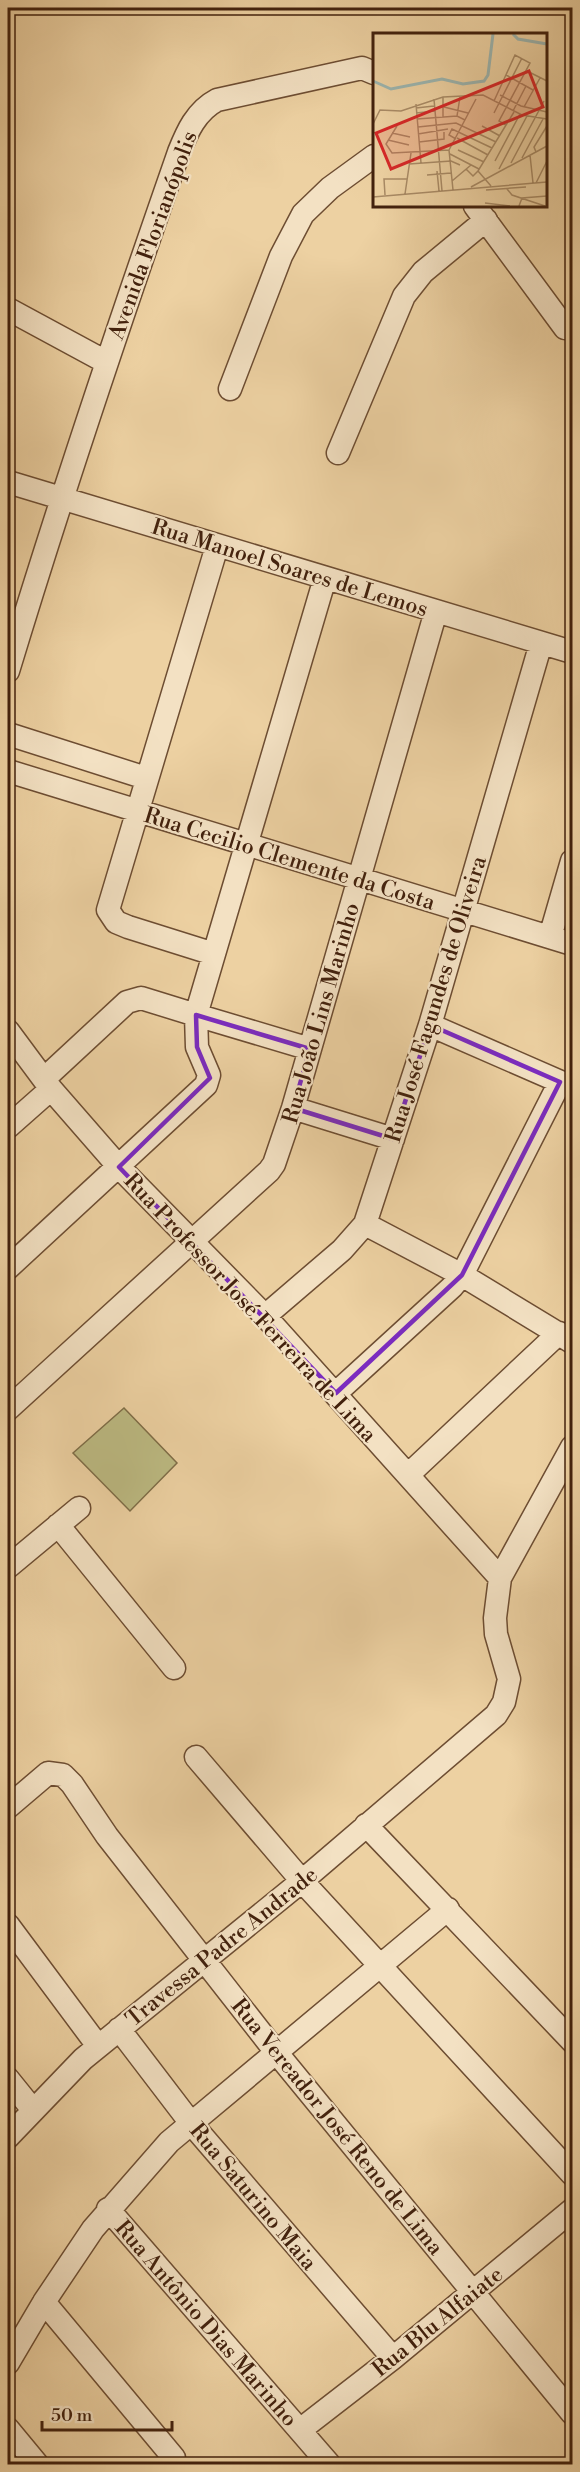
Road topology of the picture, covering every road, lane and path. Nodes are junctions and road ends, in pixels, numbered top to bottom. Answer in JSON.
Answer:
{"nodes":[{"id":1,"x":373,"y":72,"type":"edge"},
{"id":2,"x":373,"y":157,"type":"edge"},
{"id":3,"x":480,"y":213,"type":"edge"},
{"id":4,"x":8,"y":309,"type":"edge"},
{"id":5,"x":565,"y":328,"type":"dead end"},
{"id":6,"x":106,"y":362,"type":"junction"},
{"id":7,"x":230,"y":389,"type":"dead end"},
{"id":8,"x":338,"y":453,"type":"dead end"},
{"id":9,"x":8,"y":482,"type":"edge"},
{"id":10,"x":60,"y":498,"type":"junction"},
{"id":11,"x":217,"y":546,"type":"junction"},
{"id":12,"x":326,"y":578,"type":"junction"},
{"id":13,"x":436,"y":611,"type":"junction"},
{"id":14,"x":541,"y":643,"type":"junction"},
{"id":15,"x":573,"y":652,"type":"edge"},
{"id":16,"x":8,"y":671,"type":"edge"},
{"id":17,"x":8,"y":734,"type":"edge"},
{"id":18,"x":8,"y":771,"type":"edge"},
{"id":19,"x":146,"y":778,"type":"junction"},
{"id":20,"x":136,"y":811,"type":"junction"},
{"id":21,"x":247,"y":844,"type":"junction"},
{"id":22,"x":573,"y":861,"type":"edge"},
{"id":23,"x":359,"y":879,"type":"junction"},
{"id":24,"x":463,"y":911,"type":"junction"},
{"id":25,"x":550,"y":937,"type":"junction"},
{"id":26,"x":573,"y":944,"type":"edge"},
{"id":27,"x":214,"y":954,"type":"junction"},
{"id":28,"x":196,"y":1015,"type":"junction"},
{"id":29,"x":429,"y":1025,"type":"junction"},
{"id":30,"x":8,"y":1031,"type":"edge"},
{"id":31,"x":310,"y":1049,"type":"junction"},
{"id":32,"x":48,"y":1084,"type":"junction"},
{"id":33,"x":566,"y":1084,"type":"edge"},
{"id":34,"x":293,"y":1108,"type":"junction"},
{"id":35,"x":8,"y":1126,"type":"edge"},
{"id":36,"x":393,"y":1139,"type":"junction"},
{"id":37,"x":119,"y":1167,"type":"junction"},
{"id":38,"x":365,"y":1224,"type":"junction"},
{"id":39,"x":191,"y":1242,"type":"junction"},
{"id":40,"x":8,"y":1268,"type":"edge"},
{"id":41,"x":462,"y":1275,"type":"junction"},
{"id":42,"x":265,"y":1316,"type":"junction"},
{"id":43,"x":566,"y":1337,"type":"edge"},
{"id":44,"x":336,"y":1394,"type":"junction"},
{"id":45,"x":8,"y":1409,"type":"edge"},
{"id":46,"x":573,"y":1447,"type":"edge"},
{"id":47,"x":408,"y":1475,"type":"junction"},
{"id":48,"x":79,"y":1508,"type":"dead end"},
{"id":49,"x":57,"y":1525,"type":"junction"},
{"id":50,"x":8,"y":1567,"type":"edge"},
{"id":51,"x":500,"y":1578,"type":"junction"},
{"id":52,"x":174,"y":1668,"type":"dead end"},
{"id":53,"x":196,"y":1756,"type":"dead end"},
{"id":54,"x":8,"y":1807,"type":"edge"},
{"id":55,"x":366,"y":1825,"type":"junction"},
{"id":56,"x":302,"y":1881,"type":"junction"},
{"id":57,"x":448,"y":1909,"type":"junction"},
{"id":58,"x":8,"y":1926,"type":"edge"},
{"id":59,"x":204,"y":1961,"type":"junction"},
{"id":60,"x":382,"y":1966,"type":"junction"},
{"id":61,"x":119,"y":2030,"type":"junction"},
{"id":62,"x":573,"y":2041,"type":"edge"},
{"id":63,"x":98,"y":2046,"type":"junction"},
{"id":64,"x":276,"y":2052,"type":"junction"},
{"id":65,"x":8,"y":2079,"type":"edge"},
{"id":66,"x":33,"y":2110,"type":"junction"},
{"id":67,"x":190,"y":2122,"type":"junction"},
{"id":68,"x":8,"y":2137,"type":"edge"},
{"id":69,"x":573,"y":2174,"type":"edge"},
{"id":70,"x":108,"y":2209,"type":"junction"},
{"id":71,"x":573,"y":2210,"type":"edge"},
{"id":72,"x":473,"y":2292,"type":"junction"},
{"id":73,"x":44,"y":2302,"type":"junction"},
{"id":74,"x":393,"y":2358,"type":"junction"},
{"id":75,"x":8,"y":2362,"type":"edge"},
{"id":76,"x":573,"y":2413,"type":"edge"},
{"id":77,"x":8,"y":2429,"type":"edge"},
{"id":78,"x":300,"y":2430,"type":"junction"},
{"id":79,"x":174,"y":2458,"type":"dead end"},
{"id":80,"x":37,"y":2464,"type":"edge"},
{"id":81,"x":329,"y":2464,"type":"edge"}],
"edges":[{"from":1,"to":6,"type":"street","name":"Avenida Florianópolis"},
{"from":2,"to":7,"type":"street"},
{"from":3,"to":5,"type":"street"},
{"from":3,"to":8,"type":"street"},
{"from":4,"to":6,"type":"street"},
{"from":6,"to":10,"type":"street","name":"Avenida Florianópolis"},
{"from":9,"to":10,"type":"street","name":"Rua Manoel Soares de Lemos"},
{"from":10,"to":11,"type":"street","name":"Rua Manoel Soares de Lemos"},
{"from":10,"to":16,"type":"street","name":"Avenida Florianópolis"},
{"from":11,"to":12,"type":"street","name":"Rua Manoel Soares de Lemos"},
{"from":11,"to":19,"type":"street"},
{"from":12,"to":13,"type":"street","name":"Rua Manoel Soares de Lemos"},
{"from":12,"to":21,"type":"street"},
{"from":13,"to":14,"type":"street","name":"Rua Manoel Soares de Lemos"},
{"from":13,"to":23,"type":"street","name":"Rua João Lins Marinho"},
{"from":14,"to":15,"type":"street","name":"Rua Manoel Soares de Lemos"},
{"from":14,"to":24,"type":"street","name":"Rua José Fagundes de Oliveira"},
{"from":17,"to":19,"type":"street","name":"Rua Cecilio Clemente da Costa"},
{"from":18,"to":20,"type":"street","name":"Rua Cecilio Clemente da Costa"},
{"from":19,"to":20,"type":"street"},
{"from":20,"to":21,"type":"street","name":"Rua Cecilio Clemente da Costa"},
{"from":20,"to":27,"type":"street"},
{"from":21,"to":23,"type":"street","name":"Rua Cecilio Clemente da Costa"},
{"from":21,"to":27,"type":"street"},
{"from":22,"to":25,"type":"street"},
{"from":23,"to":24,"type":"street","name":"Rua Cecilio Clemente da Costa"},
{"from":23,"to":31,"type":"street","name":"Rua João Lins Marinho"},
{"from":24,"to":25,"type":"street","name":"Rua Cecilio Clemente da Costa"},
{"from":24,"to":29,"type":"street","name":"Rua José Fagundes de Oliveira"},
{"from":25,"to":26,"type":"street","name":"Rua Cecilio Clemente da Costa"},
{"from":27,"to":28,"type":"street"},
{"from":28,"to":31,"type":"street"},
{"from":28,"to":32,"type":"street"},
{"from":28,"to":37,"type":"street"},
{"from":29,"to":33,"type":"street"},
{"from":29,"to":36,"type":"street","name":"Rua José Fagundes de Oliveira"},
{"from":30,"to":32,"type":"street","name":"Rua Professor José Ferreira de Lima"},
{"from":31,"to":34,"type":"street","name":"Rua João Lins Marinho"},
{"from":32,"to":35,"type":"street"},
{"from":32,"to":37,"type":"street","name":"Rua Professor José Ferreira de Lima"},
{"from":33,"to":41,"type":"street"},
{"from":34,"to":36,"type":"street"},
{"from":34,"to":39,"type":"street","name":"Rua João Lins Marinho"},
{"from":36,"to":38,"type":"street","name":"Rua José Fagundes de Oliveira"},
{"from":37,"to":39,"type":"street","name":"Rua Professor José Ferreira de Lima"},
{"from":37,"to":40,"type":"street"},
{"from":38,"to":41,"type":"street"},
{"from":38,"to":42,"type":"street","name":"Rua José Fagundes de Oliveira"},
{"from":39,"to":42,"type":"street","name":"Rua Professor José Ferreira de Lima"},
{"from":39,"to":45,"type":"street"},
{"from":41,"to":43,"type":"street"},
{"from":41,"to":44,"type":"street"},
{"from":42,"to":44,"type":"street","name":"Rua Professor José Ferreira de Lima"},
{"from":43,"to":47,"type":"street"},
{"from":44,"to":47,"type":"street","name":"Rua Professor José Ferreira de Lima"},
{"from":46,"to":51,"type":"street"},
{"from":47,"to":51,"type":"street","name":"Rua Professor José Ferreira de Lima"},
{"from":48,"to":49,"type":"street"},
{"from":49,"to":50,"type":"street"},
{"from":49,"to":52,"type":"street"},
{"from":51,"to":55,"type":"street","name":"Travessa Padre Andrade"},
{"from":53,"to":56,"type":"street"},
{"from":54,"to":59,"type":"street","name":"Rua Vereador José Reno de Lima"},
{"from":55,"to":56,"type":"street","name":"Travessa Padre Andrade"},
{"from":55,"to":57,"type":"street"},
{"from":56,"to":59,"type":"street","name":"Travessa Padre Andrade"},
{"from":56,"to":60,"type":"street"},
{"from":57,"to":60,"type":"street"},
{"from":57,"to":62,"type":"street"},
{"from":58,"to":63,"type":"street"},
{"from":59,"to":61,"type":"street","name":"Travessa Padre Andrade"},
{"from":59,"to":64,"type":"street","name":"Rua Vereador José Reno de Lima"},
{"from":60,"to":64,"type":"street"},
{"from":60,"to":69,"type":"street"},
{"from":61,"to":63,"type":"street","name":"Travessa Padre Andrade"},
{"from":61,"to":67,"type":"street","name":"Rua Saturino Maia"},
{"from":63,"to":66,"type":"street","name":"Travessa Padre Andrade"},
{"from":64,"to":67,"type":"street"},
{"from":64,"to":72,"type":"street","name":"Rua Vereador José Reno de Lima"},
{"from":65,"to":66,"type":"street"},
{"from":66,"to":68,"type":"street","name":"Travessa Padre Andrade"},
{"from":67,"to":70,"type":"street"},
{"from":67,"to":74,"type":"street","name":"Rua Saturino Maia"},
{"from":70,"to":73,"type":"street"},
{"from":70,"to":78,"type":"street","name":"Rua Antônio Dias Marinho"},
{"from":71,"to":72,"type":"street","name":"Rua Blu Alfaiate"},
{"from":72,"to":74,"type":"street","name":"Rua Blu Alfaiate"},
{"from":72,"to":76,"type":"street","name":"Rua Vereador José Reno de Lima"},
{"from":73,"to":75,"type":"street"},
{"from":73,"to":79,"type":"street"},
{"from":74,"to":78,"type":"street","name":"Rua Blu Alfaiate"},
{"from":77,"to":80,"type":"street"},
{"from":78,"to":81,"type":"street","name":"Rua Antônio Dias Marinho"}]}
